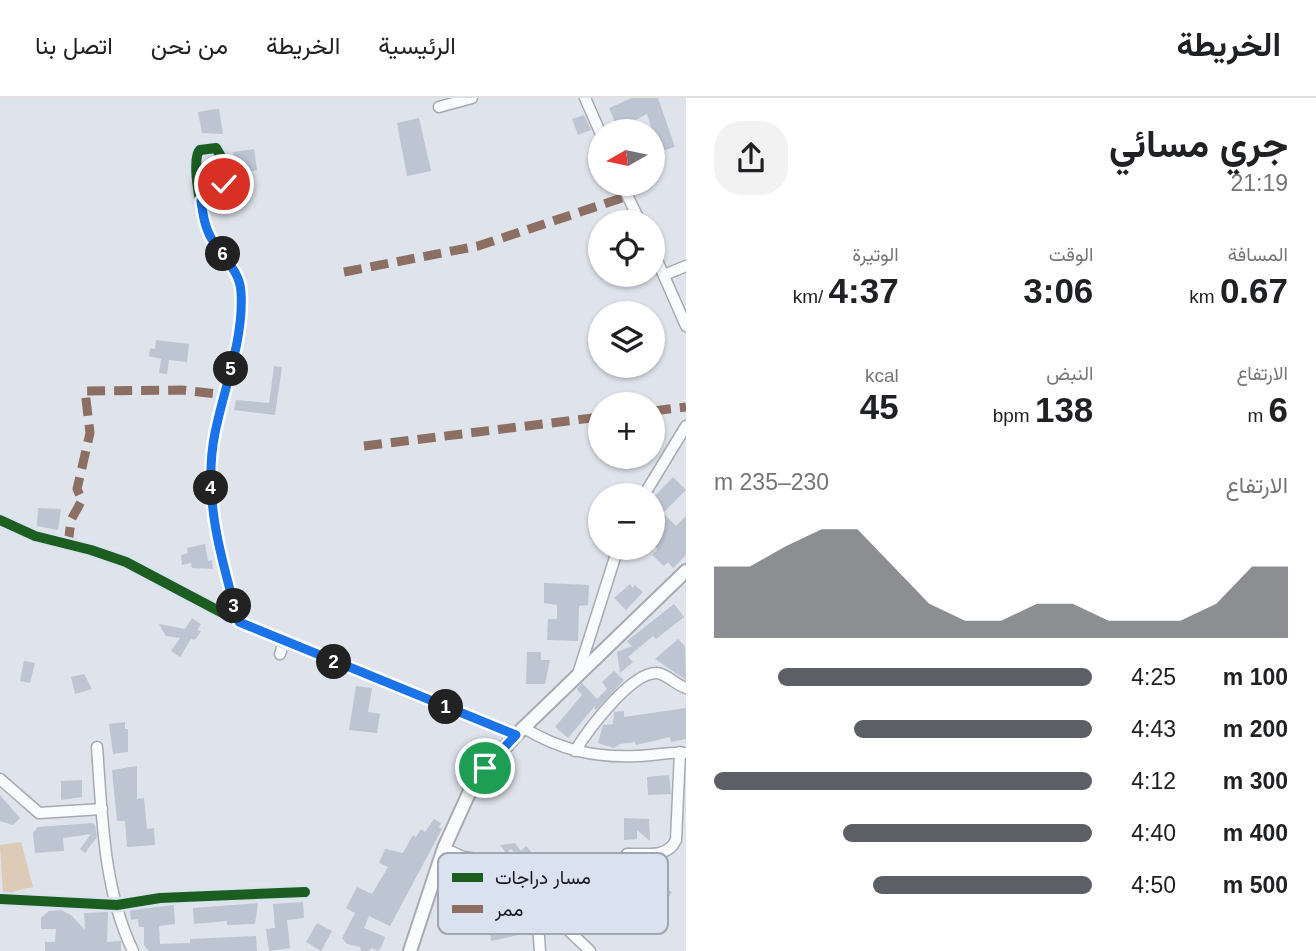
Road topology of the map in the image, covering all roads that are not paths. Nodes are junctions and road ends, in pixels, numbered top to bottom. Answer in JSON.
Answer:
{"nodes":[{"id":1,"x":472,"y":98,"type":"edge"},
{"id":2,"x":585,"y":98,"type":"edge"},
{"id":3,"x":439,"y":107,"type":"dead end"},
{"id":4,"x":594,"y":119,"type":"edge"},
{"id":5,"x":201,"y":201,"type":"junction"},
{"id":6,"x":686,"y":266,"type":"edge"},
{"id":7,"x":665,"y":275,"type":"edge"},
{"id":8,"x":665,"y":277,"type":"edge"},
{"id":9,"x":686,"y":326,"type":"edge"},
{"id":10,"x":686,"y":426,"type":"edge"},
{"id":11,"x":651,"y":483,"type":"edge"},
{"id":12,"x":0,"y":520,"type":"edge"},
{"id":13,"x":614,"y":560,"type":"edge"},
{"id":14,"x":685,"y":574,"type":"edge"},
{"id":15,"x":239,"y":622,"type":"junction"},
{"id":16,"x":285,"y":642,"type":"junction"},
{"id":17,"x":280,"y":654,"type":"dead end"},
{"id":18,"x":577,"y":677,"type":"junction"},
{"id":19,"x":686,"y":688,"type":"edge"},
{"id":20,"x":520,"y":732,"type":"junction"},
{"id":21,"x":97,"y":747,"type":"dead end"},
{"id":22,"x":575,"y":751,"type":"junction"},
{"id":23,"x":683,"y":753,"type":"edge"},
{"id":24,"x":0,"y":779,"type":"edge"},
{"id":25,"x":102,"y":808,"type":"junction"},
{"id":26,"x":444,"y":848,"type":"junction"},
{"id":27,"x":442,"y":853,"type":"edge"},
{"id":28,"x":454,"y":853,"type":"edge"},
{"id":29,"x":666,"y":853,"type":"edge"},
{"id":30,"x":438,"y":866,"type":"edge"},
{"id":31,"x":305,"y":892,"type":"dead end"},
{"id":32,"x":0,"y":900,"type":"edge"},
{"id":33,"x":117,"y":905,"type":"junction"},
{"id":34,"x":572,"y":934,"type":"edge"},
{"id":35,"x":411,"y":948,"type":"edge"},
{"id":36,"x":133,"y":951,"type":"edge"},
{"id":37,"x":400,"y":951,"type":"edge"},
{"id":38,"x":590,"y":951,"type":"edge"}],
"edges":[{"from":1,"to":3,"type":"street"},
{"from":2,"to":4,"type":"street"},
{"from":5,"to":5,"type":"street"},
{"from":5,"to":15,"type":"street"},
{"from":6,"to":7,"type":"street"},
{"from":8,"to":9,"type":"street"},
{"from":10,"to":11,"type":"street"},
{"from":12,"to":15,"type":"street"},
{"from":13,"to":18,"type":"street"},
{"from":14,"to":18,"type":"main road"},
{"from":15,"to":16,"type":"street"},
{"from":16,"to":17,"type":"street"},
{"from":16,"to":20,"type":"street"},
{"from":18,"to":20,"type":"main road"},
{"from":19,"to":22,"type":"street"},
{"from":20,"to":22,"type":"street"},
{"from":20,"to":26,"type":"main road"},
{"from":21,"to":25,"type":"street"},
{"from":22,"to":23,"type":"street"},
{"from":23,"to":29,"type":"street"},
{"from":24,"to":25,"type":"street"},
{"from":25,"to":33,"type":"street"},
{"from":26,"to":27,"type":"main road"},
{"from":26,"to":28,"type":"street"},
{"from":30,"to":35,"type":"main road"},
{"from":31,"to":33,"type":"street"},
{"from":32,"to":33,"type":"street"},
{"from":33,"to":36,"type":"street"},
{"from":34,"to":38,"type":"street"},
{"from":35,"to":37,"type":"street"}]}
